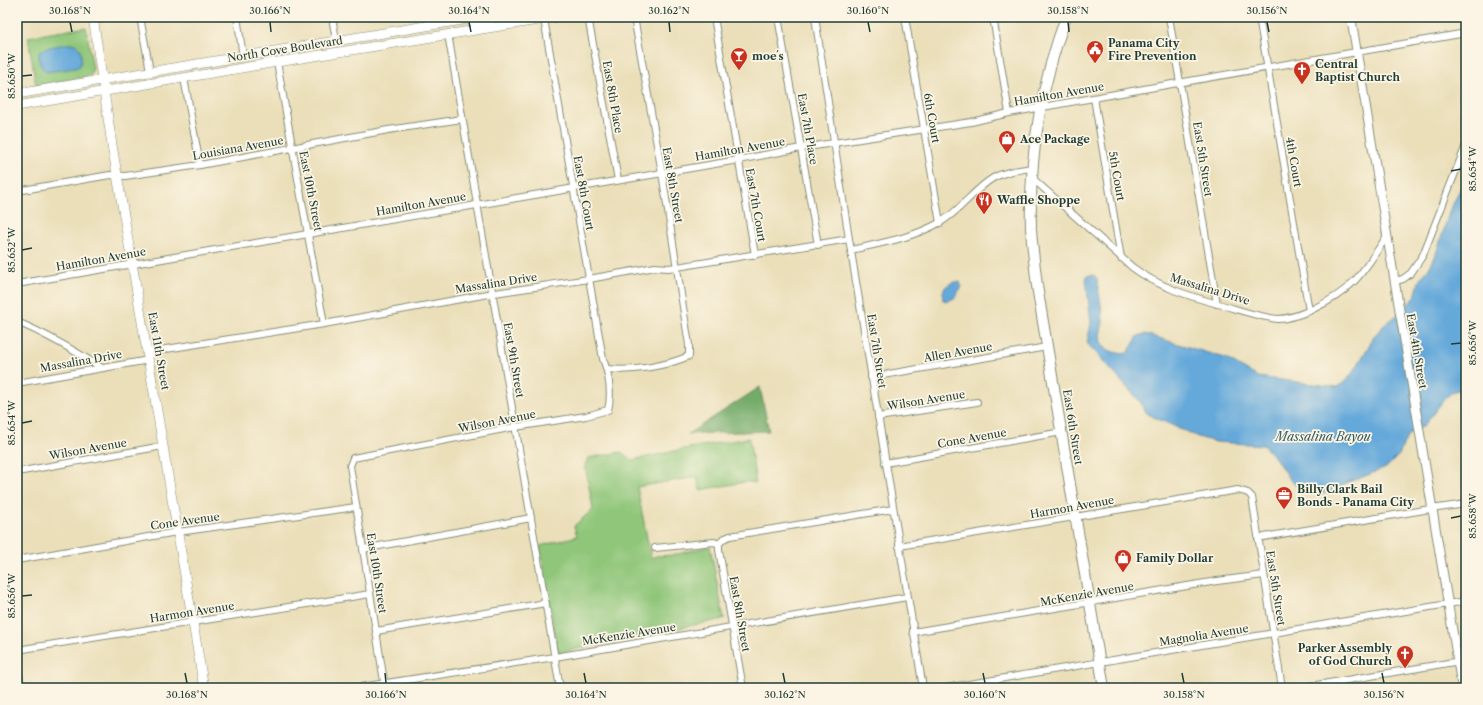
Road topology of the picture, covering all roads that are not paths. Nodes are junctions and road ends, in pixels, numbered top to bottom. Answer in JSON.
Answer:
{"nodes":[{"id":1,"x":93,"y":17,"type":"edge"},
{"id":2,"x":140,"y":17,"type":"edge"},
{"id":3,"x":237,"y":17,"type":"edge"},
{"id":4,"x":332,"y":17,"type":"edge"},
{"id":5,"x":480,"y":17,"type":"edge"},
{"id":6,"x":496,"y":17,"type":"edge"},
{"id":7,"x":557,"y":17,"type":"edge"},
{"id":8,"x":588,"y":17,"type":"edge"},
{"id":9,"x":634,"y":17,"type":"edge"},
{"id":10,"x":714,"y":17,"type":"edge"},
{"id":11,"x":778,"y":17,"type":"edge"},
{"id":12,"x":815,"y":17,"type":"edge"},
{"id":13,"x":905,"y":17,"type":"edge"},
{"id":14,"x":993,"y":17,"type":"edge"},
{"id":15,"x":1066,"y":17,"type":"edge"},
{"id":16,"x":1169,"y":17,"type":"edge"},
{"id":17,"x":1259,"y":17,"type":"edge"},
{"id":18,"x":1351,"y":17,"type":"edge"},
{"id":19,"x":544,"y":19,"type":"junction"},
{"id":20,"x":429,"y":21,"type":"edge"},
{"id":21,"x":1466,"y":33,"type":"edge"},
{"id":22,"x":448,"y":34,"type":"junction"},
{"id":23,"x":336,"y":40,"type":"junction"},
{"id":24,"x":375,"y":46,"type":"junction"},
{"id":25,"x":1357,"y":52,"type":"junction"},
{"id":26,"x":243,"y":56,"type":"junction"},
{"id":27,"x":277,"y":62,"type":"junction"},
{"id":28,"x":1268,"y":68,"type":"junction"},
{"id":29,"x":150,"y":71,"type":"junction"},
{"id":30,"x":184,"y":78,"type":"junction"},
{"id":31,"x":103,"y":79,"type":"junction"},
{"id":32,"x":1180,"y":83,"type":"junction"},
{"id":33,"x":104,"y":92,"type":"junction"},
{"id":34,"x":17,"y":94,"type":"edge"},
{"id":35,"x":1094,"y":98,"type":"junction"},
{"id":36,"x":17,"y":106,"type":"edge"},
{"id":37,"x":1040,"y":108,"type":"junction"},
{"id":38,"x":1009,"y":113,"type":"junction"},
{"id":39,"x":462,"y":119,"type":"junction"},
{"id":40,"x":923,"y":128,"type":"junction"},
{"id":41,"x":834,"y":143,"type":"junction"},
{"id":42,"x":1466,"y":145,"type":"edge"},
{"id":43,"x":293,"y":148,"type":"junction"},
{"id":44,"x":801,"y":148,"type":"junction"},
{"id":45,"x":738,"y":160,"type":"junction"},
{"id":46,"x":200,"y":165,"type":"junction"},
{"id":47,"x":662,"y":173,"type":"junction"},
{"id":48,"x":1032,"y":173,"type":"junction"},
{"id":49,"x":118,"y":176,"type":"junction"},
{"id":50,"x":618,"y":180,"type":"junction"},
{"id":51,"x":573,"y":188,"type":"junction"},
{"id":52,"x":17,"y":191,"type":"edge"},
{"id":53,"x":477,"y":205,"type":"junction"},
{"id":54,"x":940,"y":223,"type":"junction"},
{"id":55,"x":309,"y":234,"type":"junction"},
{"id":56,"x":1387,"y":236,"type":"junction"},
{"id":57,"x":849,"y":239,"type":"junction"},
{"id":58,"x":818,"y":244,"type":"junction"},
{"id":59,"x":850,"y":250,"type":"junction"},
{"id":60,"x":755,"y":255,"type":"junction"},
{"id":61,"x":1121,"y":258,"type":"junction"},
{"id":62,"x":132,"y":264,"type":"junction"},
{"id":63,"x":677,"y":267,"type":"junction"},
{"id":64,"x":589,"y":279,"type":"junction"},
{"id":65,"x":1395,"y":281,"type":"junction"},
{"id":66,"x":17,"y":284,"type":"edge"},
{"id":67,"x":492,"y":293,"type":"junction"},
{"id":68,"x":1216,"y":304,"type":"junction"},
{"id":69,"x":1308,"y":311,"type":"junction"},
{"id":70,"x":17,"y":322,"type":"edge"},
{"id":71,"x":324,"y":324,"type":"junction"},
{"id":72,"x":1047,"y":348,"type":"junction"},
{"id":73,"x":148,"y":356,"type":"junction"},
{"id":74,"x":102,"y":368,"type":"junction"},
{"id":75,"x":607,"y":369,"type":"junction"},
{"id":76,"x":871,"y":377,"type":"junction"},
{"id":77,"x":17,"y":383,"type":"edge"},
{"id":78,"x":977,"y":402,"type":"dead end"},
{"id":79,"x":878,"y":418,"type":"junction"},
{"id":80,"x":515,"y":427,"type":"junction"},
{"id":81,"x":1062,"y":432,"type":"junction"},
{"id":82,"x":163,"y":446,"type":"junction"},
{"id":83,"x":351,"y":461,"type":"joint"},
{"id":84,"x":885,"y":463,"type":"junction"},
{"id":85,"x":17,"y":472,"type":"edge"},
{"id":86,"x":1248,"y":493,"type":"joint"},
{"id":87,"x":1466,"y":504,"type":"edge"},
{"id":88,"x":356,"y":507,"type":"junction"},
{"id":89,"x":893,"y":509,"type":"junction"},
{"id":90,"x":1433,"y":509,"type":"junction"},
{"id":91,"x":1075,"y":516,"type":"junction"},
{"id":92,"x":531,"y":518,"type":"junction"},
{"id":93,"x":178,"y":532,"type":"junction"},
{"id":94,"x":1258,"y":538,"type":"junction"},
{"id":95,"x":719,"y":544,"type":"junction"},
{"id":96,"x":899,"y":546,"type":"junction"},
{"id":97,"x":655,"y":548,"type":"dead end"},
{"id":98,"x":363,"y":549,"type":"junction"},
{"id":99,"x":17,"y":560,"type":"edge"},
{"id":100,"x":1264,"y":575,"type":"junction"},
{"id":101,"x":370,"y":594,"type":"junction"},
{"id":102,"x":907,"y":597,"type":"junction"},
{"id":103,"x":1466,"y":601,"type":"edge"},
{"id":104,"x":546,"y":603,"type":"junction"},
{"id":105,"x":1090,"y":603,"type":"junction"},
{"id":106,"x":1448,"y":604,"type":"junction"},
{"id":107,"x":193,"y":623,"type":"junction"},
{"id":108,"x":732,"y":628,"type":"junction"},
{"id":109,"x":376,"y":631,"type":"junction"},
{"id":110,"x":913,"y":632,"type":"junction"},
{"id":111,"x":1273,"y":633,"type":"junction"},
{"id":112,"x":17,"y":650,"type":"edge"},
{"id":113,"x":555,"y":657,"type":"junction"},
{"id":114,"x":17,"y":660,"type":"edge"},
{"id":115,"x":1462,"y":661,"type":"edge"},
{"id":116,"x":1099,"y":662,"type":"junction"},
{"id":117,"x":384,"y":686,"type":"edge"},
{"id":118,"x":21,"y":688,"type":"edge"},
{"id":119,"x":204,"y":688,"type":"edge"},
{"id":120,"x":354,"y":688,"type":"edge"},
{"id":121,"x":560,"y":688,"type":"edge"},
{"id":122,"x":743,"y":688,"type":"edge"},
{"id":123,"x":923,"y":688,"type":"edge"},
{"id":124,"x":945,"y":688,"type":"edge"},
{"id":125,"x":1104,"y":688,"type":"edge"},
{"id":126,"x":1282,"y":688,"type":"edge"},
{"id":127,"x":1299,"y":688,"type":"edge"},
{"id":128,"x":1462,"y":688,"type":"edge"}],
"edges":[{"from":1,"to":31,"type":"main road","name":"East 11th Street"},
{"from":2,"to":29,"type":"street"},
{"from":3,"to":26,"type":"street"},
{"from":4,"to":23,"type":"street"},
{"from":5,"to":20,"type":"main road","name":"North Cove Boulevard"},
{"from":6,"to":22,"type":"main road"},
{"from":7,"to":19,"type":"main road","name":"North Cove Boulevard"},
{"from":8,"to":50,"type":"street","name":"East 8th Place"},
{"from":9,"to":47,"type":"street","name":"East 8th Street"},
{"from":10,"to":45,"type":"street","name":"East 7th Court"},
{"from":11,"to":44,"type":"street","name":"East 7th Place"},
{"from":12,"to":41,"type":"street","name":"East 7th Street"},
{"from":13,"to":40,"type":"street","name":"6th Court"},
{"from":14,"to":38,"type":"street"},
{"from":15,"to":37,"type":"main road","name":"East 6th Street"},
{"from":16,"to":32,"type":"street","name":"East 5th Street"},
{"from":17,"to":28,"type":"street","name":"4th Court"},
{"from":18,"to":25,"type":"street","name":"East 4th Street"},
{"from":19,"to":22,"type":"main road","name":"North Cove Boulevard"},
{"from":19,"to":51,"type":"street","name":"East 8th Court"},
{"from":20,"to":23,"type":"main road","name":"North Cove Boulevard"},
{"from":20,"to":24,"type":"main road"},
{"from":21,"to":25,"type":"street","name":"Hamilton Avenue"},
{"from":22,"to":24,"type":"main road","name":"North Cove Boulevard"},
{"from":22,"to":39,"type":"street","name":"East 9th Street"},
{"from":23,"to":26,"type":"main road","name":"North Cove Boulevard"},
{"from":23,"to":27,"type":"main road"},
{"from":24,"to":27,"type":"main road","name":"North Cove Boulevard"},
{"from":25,"to":28,"type":"street","name":"Hamilton Avenue"},
{"from":25,"to":56,"type":"street","name":"East 4th Street"},
{"from":26,"to":29,"type":"main road","name":"North Cove Boulevard"},
{"from":27,"to":30,"type":"main road","name":"North Cove Boulevard"},
{"from":27,"to":43,"type":"street","name":"East 10th Street"},
{"from":28,"to":32,"type":"street","name":"Hamilton Avenue"},
{"from":28,"to":69,"type":"street","name":"4th Court"},
{"from":29,"to":31,"type":"main road","name":"North Cove Boulevard"},
{"from":30,"to":33,"type":"main road","name":"North Cove Boulevard"},
{"from":30,"to":46,"type":"street"},
{"from":31,"to":33,"type":"main road","name":"East 11th Street"},
{"from":31,"to":34,"type":"main road","name":"North Cove Boulevard"},
{"from":32,"to":35,"type":"street","name":"Hamilton Avenue"},
{"from":32,"to":68,"type":"street","name":"East 5th Street"},
{"from":33,"to":36,"type":"main road","name":"North Cove Boulevard"},
{"from":33,"to":49,"type":"main road","name":"East 11th Street"},
{"from":35,"to":37,"type":"street","name":"Hamilton Avenue"},
{"from":35,"to":61,"type":"street","name":"5th Court"},
{"from":37,"to":38,"type":"street","name":"Hamilton Avenue"},
{"from":37,"to":48,"type":"main road","name":"East 6th Street"},
{"from":38,"to":40,"type":"street","name":"Hamilton Avenue"},
{"from":39,"to":43,"type":"street","name":"Louisiana Avenue"},
{"from":39,"to":53,"type":"street","name":"East 9th Street"},
{"from":40,"to":41,"type":"street","name":"Hamilton Avenue"},
{"from":40,"to":54,"type":"street","name":"6th Court"},
{"from":41,"to":44,"type":"street","name":"Hamilton Avenue"},
{"from":41,"to":57,"type":"street","name":"East 7th Street"},
{"from":42,"to":65,"type":"street"},
{"from":43,"to":46,"type":"street","name":"Louisiana Avenue"},
{"from":43,"to":55,"type":"street","name":"East 10th Street"},
{"from":44,"to":45,"type":"street","name":"Hamilton Avenue"},
{"from":44,"to":58,"type":"street","name":"East 7th Place"},
{"from":45,"to":47,"type":"street","name":"Hamilton Avenue"},
{"from":45,"to":60,"type":"street","name":"East 7th Court"},
{"from":46,"to":49,"type":"street","name":"Louisiana Avenue"},
{"from":47,"to":50,"type":"street","name":"Hamilton Avenue"},
{"from":47,"to":63,"type":"street","name":"East 8th Street"},
{"from":48,"to":54,"type":"street"},
{"from":48,"to":61,"type":"street","name":"Massalina Drive"},
{"from":48,"to":72,"type":"main road","name":"East 6th Street"},
{"from":49,"to":52,"type":"street","name":"Louisiana Avenue"},
{"from":49,"to":62,"type":"main road","name":"East 11th Street"},
{"from":50,"to":51,"type":"street","name":"Hamilton Avenue"},
{"from":51,"to":53,"type":"street","name":"Hamilton Avenue"},
{"from":51,"to":64,"type":"street","name":"East 8th Court"},
{"from":53,"to":55,"type":"street","name":"Hamilton Avenue"},
{"from":53,"to":67,"type":"street","name":"East 9th Street"},
{"from":54,"to":59,"type":"street"},
{"from":55,"to":62,"type":"street","name":"Hamilton Avenue"},
{"from":55,"to":71,"type":"street","name":"East 10th Street"},
{"from":56,"to":65,"type":"street","name":"East 4th Street"},
{"from":56,"to":69,"type":"street","name":"Massalina Drive"},
{"from":57,"to":58,"type":"street","name":"Massalina Drive"},
{"from":57,"to":59,"type":"street","name":"East 7th Street"},
{"from":58,"to":60,"type":"street","name":"Massalina Drive"},
{"from":59,"to":76,"type":"street","name":"East 7th Street"},
{"from":60,"to":63,"type":"street","name":"Massalina Drive"},
{"from":61,"to":68,"type":"street","name":"Massalina Drive"},
{"from":62,"to":66,"type":"street","name":"Hamilton Avenue"},
{"from":62,"to":73,"type":"main road","name":"East 11th Street"},
{"from":63,"to":64,"type":"street","name":"Massalina Drive"},
{"from":63,"to":75,"type":"street","name":"East 8th Street"},
{"from":64,"to":67,"type":"street","name":"Massalina Drive"},
{"from":64,"to":75,"type":"street","name":"East 8th Court"},
{"from":65,"to":90,"type":"street","name":"East 4th Street"},
{"from":67,"to":71,"type":"street","name":"Massalina Drive"},
{"from":67,"to":80,"type":"street","name":"East 9th Street"},
{"from":68,"to":69,"type":"street","name":"Massalina Drive"},
{"from":70,"to":74,"type":"street"},
{"from":71,"to":73,"type":"street","name":"Massalina Drive"},
{"from":72,"to":76,"type":"street","name":"Allen Avenue"},
{"from":72,"to":81,"type":"main road","name":"East 6th Street"},
{"from":73,"to":74,"type":"street","name":"Massalina Drive"},
{"from":73,"to":82,"type":"main road","name":"East 11th Street"},
{"from":74,"to":77,"type":"street","name":"Massalina Drive"},
{"from":75,"to":80,"type":"street","name":"Wilson Avenue"},
{"from":76,"to":79,"type":"street","name":"East 7th Street"},
{"from":78,"to":79,"type":"street","name":"Wilson Avenue"},
{"from":79,"to":84,"type":"street","name":"East 7th Street"},
{"from":80,"to":83,"type":"street","name":"Wilson Avenue"},
{"from":80,"to":92,"type":"street","name":"East 9th Street"},
{"from":81,"to":84,"type":"street","name":"Cone Avenue"},
{"from":81,"to":91,"type":"main road","name":"East 6th Street"},
{"from":82,"to":85,"type":"street","name":"Wilson Avenue"},
{"from":82,"to":93,"type":"main road","name":"East 11th Street"},
{"from":83,"to":88,"type":"street","name":"East 10th Street"},
{"from":84,"to":89,"type":"street","name":"East 7th Street"},
{"from":86,"to":91,"type":"street","name":"Harmon Avenue"},
{"from":86,"to":94,"type":"street","name":"East 5th Street"},
{"from":87,"to":90,"type":"street"},
{"from":88,"to":93,"type":"street","name":"Cone Avenue"},
{"from":88,"to":98,"type":"street","name":"East 10th Street"},
{"from":89,"to":95,"type":"street"},
{"from":89,"to":96,"type":"street","name":"East 7th Street"},
{"from":90,"to":94,"type":"street"},
{"from":90,"to":106,"type":"street","name":"East 4th Street"},
{"from":91,"to":96,"type":"street","name":"Harmon Avenue"},
{"from":91,"to":105,"type":"main road","name":"East 6th Street"},
{"from":92,"to":98,"type":"street"},
{"from":92,"to":104,"type":"street","name":"East 9th Street"},
{"from":93,"to":99,"type":"street","name":"Cone Avenue"},
{"from":93,"to":107,"type":"main road","name":"East 11th Street"},
{"from":94,"to":100,"type":"street","name":"East 5th Street"},
{"from":95,"to":97,"type":"street"},
{"from":95,"to":108,"type":"street","name":"East 8th Street"},
{"from":96,"to":102,"type":"street","name":"East 7th Street"},
{"from":98,"to":101,"type":"street","name":"East 10th Street"},
{"from":100,"to":105,"type":"street","name":"McKenzie Avenue"},
{"from":100,"to":111,"type":"street","name":"East 5th Street"},
{"from":101,"to":107,"type":"street","name":"Harmon Avenue"},
{"from":101,"to":109,"type":"street","name":"East 10th Street"},
{"from":102,"to":108,"type":"street","name":"McKenzie Avenue"},
{"from":102,"to":110,"type":"street","name":"East 7th Street"},
{"from":103,"to":106,"type":"street","name":"Magnolia Avenue"},
{"from":104,"to":109,"type":"street"},
{"from":104,"to":113,"type":"street","name":"East 9th Street"},
{"from":105,"to":110,"type":"street","name":"McKenzie Avenue"},
{"from":105,"to":116,"type":"main road","name":"East 6th Street"},
{"from":106,"to":111,"type":"street","name":"Magnolia Avenue"},
{"from":106,"to":115,"type":"street","name":"East 4th Street"},
{"from":107,"to":112,"type":"street","name":"Harmon Avenue"},
{"from":107,"to":119,"type":"main road","name":"East 11th Street"},
{"from":108,"to":113,"type":"street","name":"McKenzie Avenue"},
{"from":108,"to":122,"type":"street","name":"East 8th Street"},
{"from":109,"to":117,"type":"street","name":"East 10th Street"},
{"from":110,"to":123,"type":"street","name":"East 7th Street"},
{"from":111,"to":116,"type":"street","name":"Magnolia Avenue"},
{"from":111,"to":126,"type":"street","name":"East 5th Street"},
{"from":113,"to":117,"type":"street","name":"McKenzie Avenue"},
{"from":113,"to":121,"type":"street","name":"East 9th Street"},
{"from":114,"to":118,"type":"street"},
{"from":115,"to":127,"type":"street"},
{"from":115,"to":128,"type":"street","name":"East 4th Street"},
{"from":116,"to":124,"type":"street","name":"Magnolia Avenue"},
{"from":116,"to":125,"type":"main road","name":"East 6th Street"},
{"from":117,"to":120,"type":"street","name":"McKenzie Avenue"}]}
